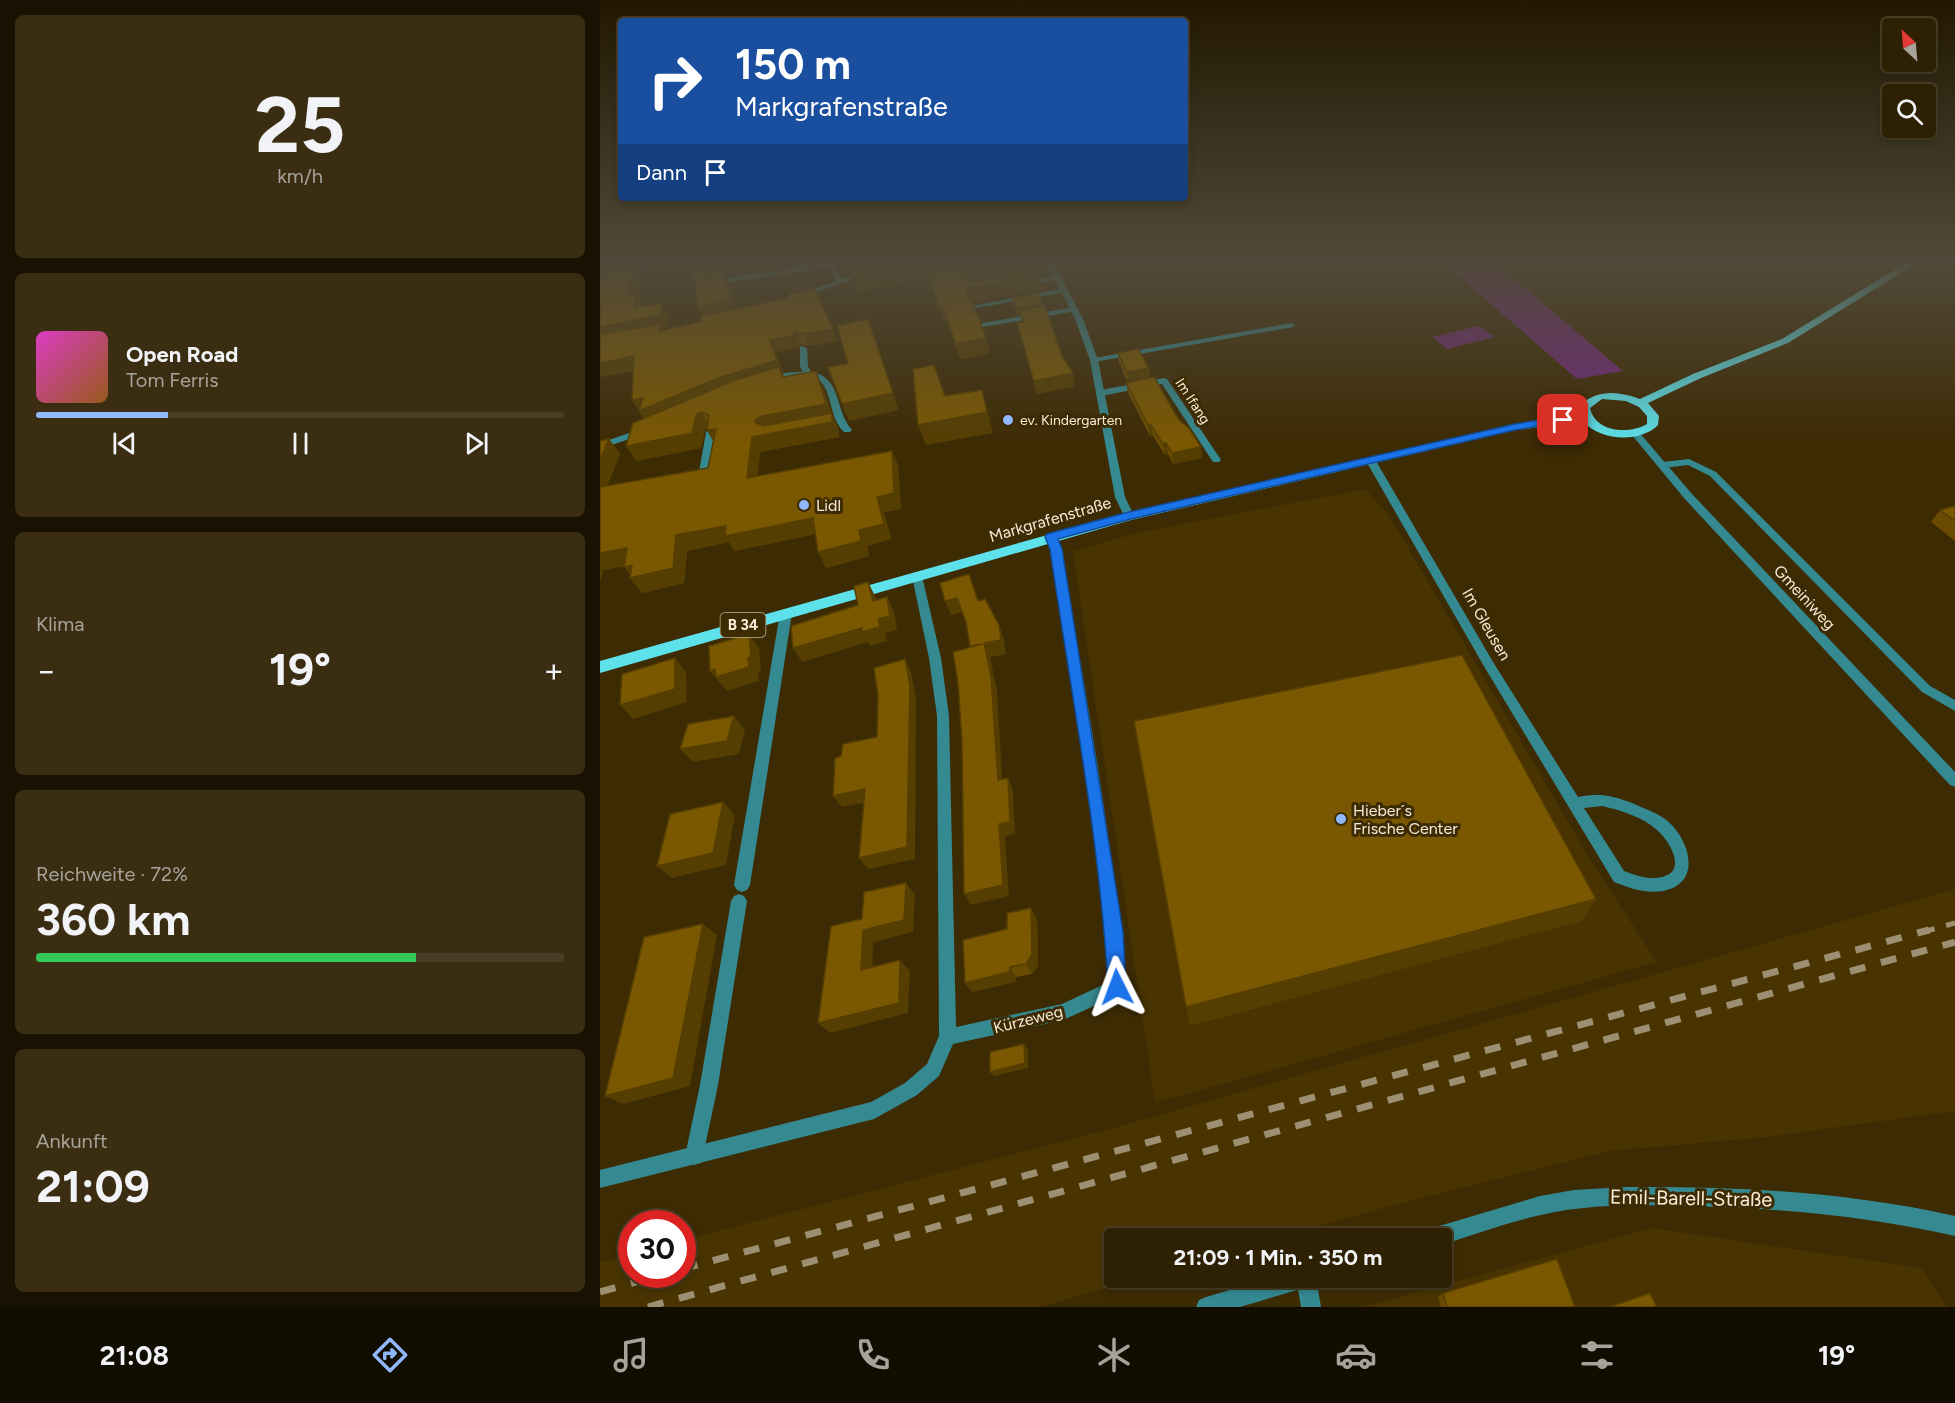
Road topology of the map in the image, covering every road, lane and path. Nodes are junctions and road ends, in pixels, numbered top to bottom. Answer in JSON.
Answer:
{"nodes":[{"id":1,"x":1000,"y":322,"type":"edge"},
{"id":2,"x":1079,"y":322,"type":"edge"},
{"id":3,"x":1816,"y":322,"type":"edge"},
{"id":4,"x":983,"y":325,"type":"edge"},
{"id":5,"x":1291,"y":326,"type":"dead end"},
{"id":6,"x":803,"y":348,"type":"dead end"},
{"id":7,"x":1094,"y":360,"type":"junction"},
{"id":8,"x":809,"y":374,"type":"junction"},
{"id":9,"x":757,"y":384,"type":"edge"},
{"id":10,"x":1101,"y":393,"type":"junction"},
{"id":11,"x":1640,"y":403,"type":"junction"},
{"id":12,"x":1586,"y":417,"type":"junction"},
{"id":13,"x":839,"y":423,"type":"junction"},
{"id":14,"x":827,"y":425,"type":"edge"},
{"id":15,"x":650,"y":429,"type":"edge"},
{"id":16,"x":847,"y":430,"type":"dead end"},
{"id":17,"x":711,"y":432,"type":"edge"},
{"id":18,"x":1635,"y":433,"type":"junction"},
{"id":19,"x":600,"y":446,"type":"edge"},
{"id":20,"x":1216,"y":460,"type":"dead end"},
{"id":21,"x":1371,"y":461,"type":"junction"},
{"id":22,"x":1663,"y":465,"type":"junction"},
{"id":23,"x":680,"y":478,"type":"edge"},
{"id":24,"x":1129,"y":516,"type":"junction"},
{"id":25,"x":1051,"y":537,"type":"junction"},
{"id":26,"x":916,"y":576,"type":"junction"},
{"id":27,"x":786,"y":613,"type":"junction"},
{"id":28,"x":600,"y":667,"type":"edge"},
{"id":29,"x":1955,"y":706,"type":"edge"},
{"id":30,"x":1955,"y":782,"type":"edge"},
{"id":31,"x":1574,"y":804,"type":"junction"},
{"id":32,"x":948,"y":1037,"type":"junction"},
{"id":33,"x":693,"y":1156,"type":"junction"},
{"id":34,"x":600,"y":1179,"type":"edge"},
{"id":35,"x":1955,"y":1226,"type":"edge"},
{"id":36,"x":1452,"y":1232,"type":"edge"},
{"id":37,"x":1271,"y":1288,"type":"edge"},
{"id":38,"x":1307,"y":1288,"type":"edge"},
{"id":39,"x":1206,"y":1307,"type":"edge"},
{"id":40,"x":1311,"y":1307,"type":"edge"}],
"edges":[{"from":1,"to":4,"type":"street"},
{"from":2,"to":7,"type":"street"},
{"from":3,"to":11,"type":"main road"},
{"from":5,"to":7,"type":"street"},
{"from":6,"to":8,"type":"street"},
{"from":7,"to":10,"type":"street"},
{"from":8,"to":9,"type":"street"},
{"from":8,"to":13,"type":"street"},
{"from":10,"to":20,"type":"street","name":"Im Ifang"},
{"from":10,"to":24,"type":"street"},
{"from":11,"to":12,"type":"main road"},
{"from":11,"to":18,"type":"main road"},
{"from":12,"to":18,"type":"main road"},
{"from":12,"to":21,"type":"main road","name":"Markgrafenstraße","number":"B 34"},
{"from":13,"to":14,"type":"street"},
{"from":13,"to":16,"type":"street"},
{"from":15,"to":19,"type":"street"},
{"from":17,"to":23,"type":"street"},
{"from":18,"to":22,"type":"street","name":"Gmeiniweg"},
{"from":21,"to":24,"type":"main road","name":"Markgrafenstraße","number":"B 34"},
{"from":21,"to":31,"type":"street","name":"Im Gleusen"},
{"from":22,"to":29,"type":"street"},
{"from":22,"to":30,"type":"street","name":"Gmeiniweg"},
{"from":24,"to":25,"type":"main road","name":"Markgrafenstraße","number":"B 34"},
{"from":25,"to":26,"type":"main road","name":"Markgrafenstraße","number":"B 34"},
{"from":25,"to":32,"type":"street","name":"Kürzeweg"},
{"from":26,"to":27,"type":"main road","name":"Markgrafenstraße","number":"B 34"},
{"from":26,"to":32,"type":"street"},
{"from":27,"to":28,"type":"main road","name":"Markgrafenstraße","number":"B 34"},
{"from":27,"to":33,"type":"street"},
{"from":31,"to":31,"type":"street","name":"Im Gleusen"},
{"from":32,"to":33,"type":"street"},
{"from":33,"to":34,"type":"street"},
{"from":35,"to":36,"type":"street","name":"Emil-Barell-Straße"},
{"from":37,"to":39,"type":"street"},
{"from":38,"to":40,"type":"street"}]}
